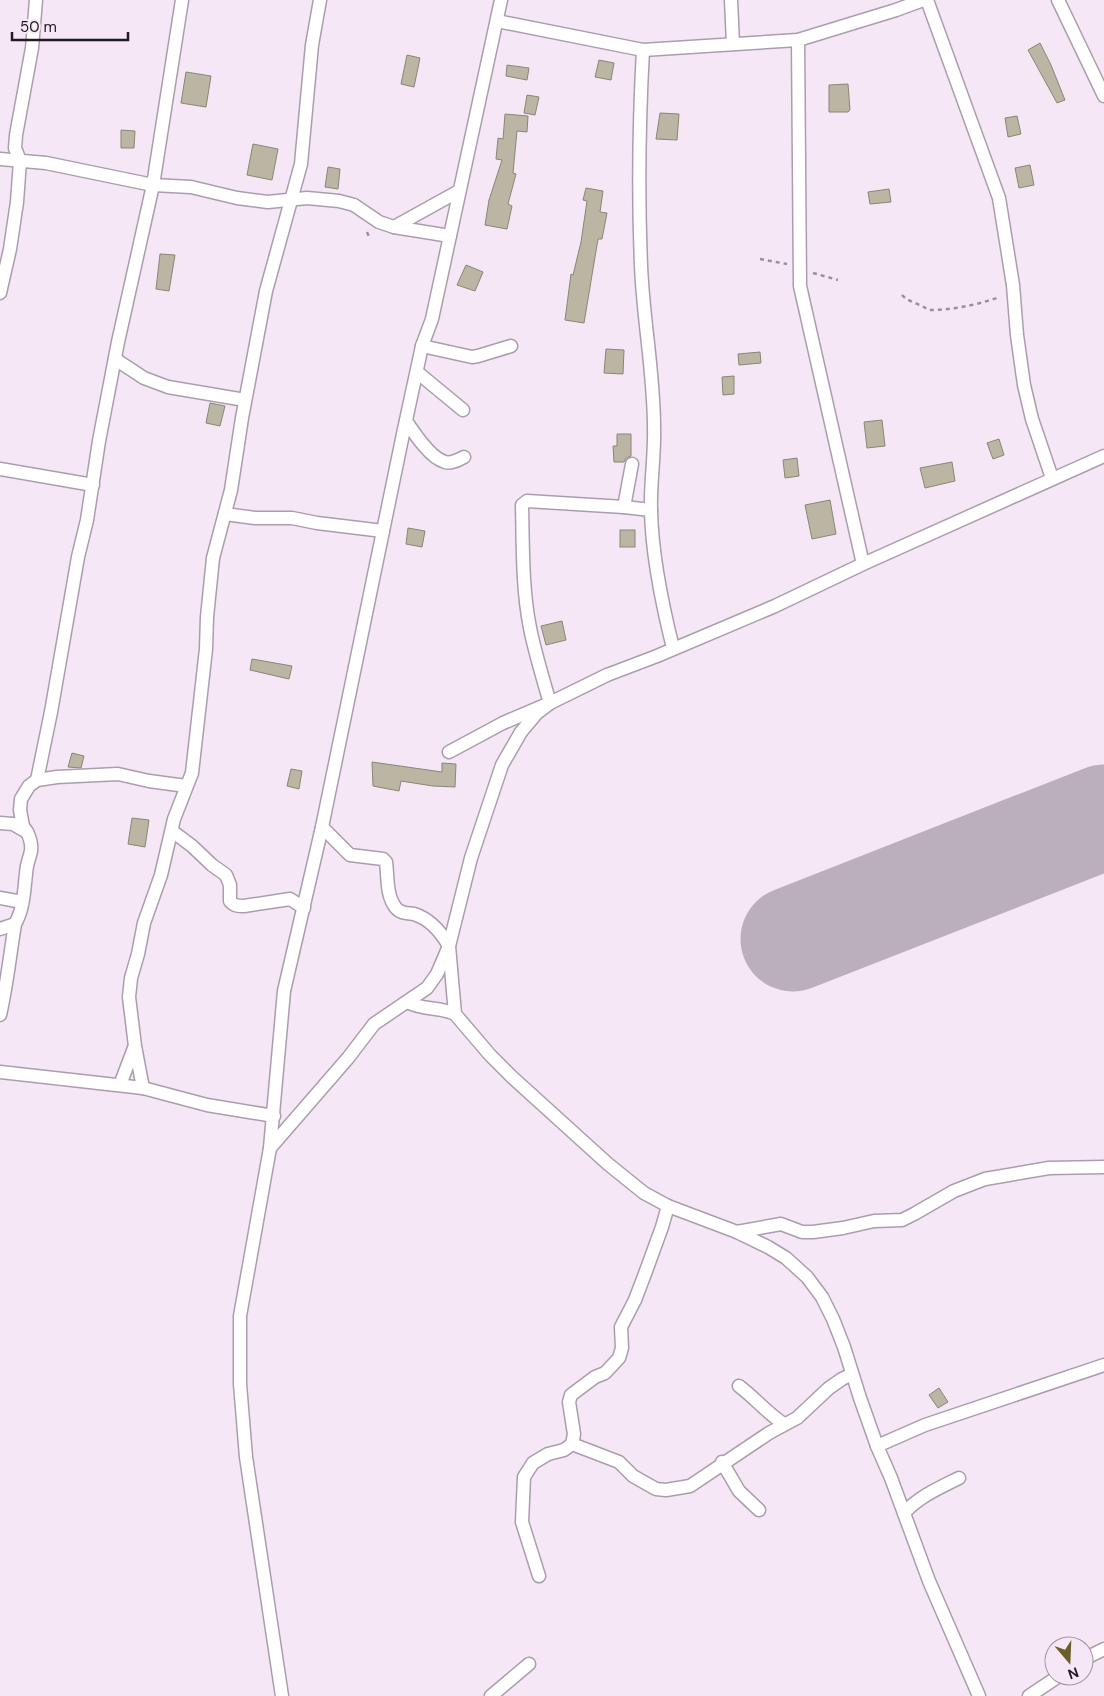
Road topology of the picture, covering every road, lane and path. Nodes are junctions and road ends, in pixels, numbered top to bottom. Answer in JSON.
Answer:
{"nodes":[{"id":1,"x":36,"y":0,"type":"edge"},
{"id":2,"x":182,"y":0,"type":"edge"},
{"id":3,"x":320,"y":0,"type":"edge"},
{"id":4,"x":501,"y":0,"type":"edge"},
{"id":5,"x":731,"y":0,"type":"edge"},
{"id":6,"x":925,"y":0,"type":"edge"},
{"id":7,"x":1058,"y":0,"type":"edge"},
{"id":8,"x":895,"y":5,"type":"edge"},
{"id":9,"x":497,"y":21,"type":"junction"},
{"id":10,"x":798,"y":40,"type":"junction"},
{"id":11,"x":734,"y":44,"type":"junction"},
{"id":12,"x":643,"y":50,"type":"junction"},
{"id":13,"x":1104,"y":96,"type":"edge"},
{"id":14,"x":0,"y":159,"type":"edge"},
{"id":15,"x":20,"y":161,"type":"junction"},
{"id":16,"x":153,"y":185,"type":"junction"},
{"id":17,"x":459,"y":191,"type":"junction"},
{"id":18,"x":292,"y":201,"type":"junction"},
{"id":19,"x":394,"y":227,"type":"junction"},
{"id":20,"x":450,"y":236,"type":"junction"},
{"id":21,"x":760,"y":259,"type":"dead end"},
{"id":22,"x":800,"y":267,"type":"junction"},
{"id":23,"x":838,"y":280,"type":"dead end"},
{"id":24,"x":0,"y":293,"type":"edge"},
{"id":25,"x":1013,"y":293,"type":"junction"},
{"id":26,"x":902,"y":295,"type":"dead end"},
{"id":27,"x":422,"y":346,"type":"junction"},
{"id":28,"x":511,"y":346,"type":"dead end"},
{"id":29,"x":115,"y":360,"type":"junction"},
{"id":30,"x":417,"y":372,"type":"junction"},
{"id":31,"x":245,"y":400,"type":"junction"},
{"id":32,"x":463,"y":410,"type":"dead end"},
{"id":33,"x":406,"y":421,"type":"junction"},
{"id":34,"x":1104,"y":456,"type":"edge"},
{"id":35,"x":464,"y":457,"type":"dead end"},
{"id":36,"x":632,"y":464,"type":"dead end"},
{"id":37,"x":0,"y":469,"type":"edge"},
{"id":38,"x":1052,"y":478,"type":"junction"},
{"id":39,"x":94,"y":484,"type":"junction"},
{"id":40,"x":624,"y":507,"type":"junction"},
{"id":41,"x":651,"y":510,"type":"junction"},
{"id":42,"x":225,"y":514,"type":"junction"},
{"id":43,"x":383,"y":531,"type":"junction"},
{"id":44,"x":863,"y":564,"type":"junction"},
{"id":45,"x":673,"y":648,"type":"junction"},
{"id":46,"x":550,"y":703,"type":"junction"},
{"id":47,"x":449,"y":752,"type":"dead end"},
{"id":48,"x":37,"y":780,"type":"junction"},
{"id":49,"x":186,"y":786,"type":"junction"},
{"id":50,"x":0,"y":823,"type":"edge"},
{"id":51,"x":172,"y":831,"type":"junction"},
{"id":52,"x":27,"y":832,"type":"junction"},
{"id":53,"x":321,"y":833,"type":"junction"},
{"id":54,"x":0,"y":898,"type":"edge"},
{"id":55,"x":22,"y":902,"type":"junction"},
{"id":56,"x":304,"y":908,"type":"junction"},
{"id":57,"x":15,"y":924,"type":"junction"},
{"id":58,"x":0,"y":929,"type":"edge"},
{"id":59,"x":449,"y":946,"type":"junction"},
{"id":60,"x":407,"y":1002,"type":"junction"},
{"id":61,"x":455,"y":1014,"type":"junction"},
{"id":62,"x":0,"y":1015,"type":"edge"},
{"id":63,"x":135,"y":1046,"type":"junction"},
{"id":64,"x":0,"y":1072,"type":"edge"},
{"id":65,"x":120,"y":1085,"type":"junction"},
{"id":66,"x":143,"y":1088,"type":"junction"},
{"id":67,"x":274,"y":1116,"type":"junction"},
{"id":68,"x":270,"y":1148,"type":"junction"},
{"id":69,"x":1104,"y":1167,"type":"edge"},
{"id":70,"x":668,"y":1206,"type":"junction"},
{"id":71,"x":737,"y":1232,"type":"junction"},
{"id":72,"x":1104,"y":1365,"type":"edge"},
{"id":73,"x":852,"y":1374,"type":"junction"},
{"id":74,"x":739,"y":1386,"type":"dead end"},
{"id":75,"x":784,"y":1424,"type":"junction"},
{"id":76,"x":572,"y":1444,"type":"junction"},
{"id":77,"x":877,"y":1446,"type":"junction"},
{"id":78,"x":722,"y":1462,"type":"junction"},
{"id":79,"x":959,"y":1478,"type":"dead end"},
{"id":80,"x":759,"y":1510,"type":"dead end"},
{"id":81,"x":904,"y":1513,"type":"junction"},
{"id":82,"x":539,"y":1576,"type":"dead end"},
{"id":83,"x":529,"y":1664,"type":"dead end"},
{"id":84,"x":1044,"y":1686,"type":"edge"},
{"id":85,"x":282,"y":1696,"type":"edge"},
{"id":86,"x":491,"y":1696,"type":"edge"},
{"id":87,"x":979,"y":1696,"type":"edge"},
{"id":88,"x":1029,"y":1696,"type":"edge"}],
"edges":[{"from":1,"to":15,"type":"street"},
{"from":2,"to":16,"type":"street"},
{"from":3,"to":18,"type":"street"},
{"from":4,"to":9,"type":"street"},
{"from":5,"to":11,"type":"street"},
{"from":6,"to":8,"type":"street"},
{"from":6,"to":25,"type":"street"},
{"from":7,"to":13,"type":"street"},
{"from":8,"to":10,"type":"street"},
{"from":9,"to":12,"type":"street"},
{"from":9,"to":17,"type":"street"},
{"from":10,"to":11,"type":"street"},
{"from":10,"to":22,"type":"street"},
{"from":11,"to":12,"type":"street"},
{"from":12,"to":41,"type":"street"},
{"from":14,"to":15,"type":"street"},
{"from":15,"to":16,"type":"street"},
{"from":15,"to":24,"type":"street"},
{"from":16,"to":18,"type":"street"},
{"from":16,"to":29,"type":"street"},
{"from":17,"to":19,"type":"street"},
{"from":17,"to":20,"type":"street"},
{"from":18,"to":19,"type":"street"},
{"from":18,"to":31,"type":"street"},
{"from":19,"to":20,"type":"street"},
{"from":20,"to":27,"type":"street"},
{"from":21,"to":22,"type":"path"},
{"from":22,"to":23,"type":"path"},
{"from":22,"to":44,"type":"street"},
{"from":25,"to":26,"type":"path"},
{"from":25,"to":38,"type":"street"},
{"from":27,"to":28,"type":"street"},
{"from":27,"to":30,"type":"street"},
{"from":29,"to":31,"type":"street"},
{"from":29,"to":39,"type":"street"},
{"from":30,"to":32,"type":"street"},
{"from":30,"to":33,"type":"street"},
{"from":31,"to":42,"type":"street"},
{"from":33,"to":35,"type":"street"},
{"from":33,"to":43,"type":"street"},
{"from":34,"to":38,"type":"street"},
{"from":36,"to":40,"type":"street"},
{"from":37,"to":39,"type":"street"},
{"from":38,"to":44,"type":"street"},
{"from":39,"to":48,"type":"street"},
{"from":40,"to":41,"type":"street"},
{"from":40,"to":46,"type":"street"},
{"from":41,"to":45,"type":"street"},
{"from":42,"to":43,"type":"street"},
{"from":42,"to":49,"type":"street"},
{"from":43,"to":53,"type":"street"},
{"from":44,"to":45,"type":"street"},
{"from":45,"to":46,"type":"street"},
{"from":46,"to":47,"type":"street"},
{"from":46,"to":59,"type":"street"},
{"from":48,"to":49,"type":"street"},
{"from":48,"to":52,"type":"street"},
{"from":49,"to":51,"type":"street"},
{"from":50,"to":52,"type":"street"},
{"from":51,"to":56,"type":"street"},
{"from":51,"to":63,"type":"street"},
{"from":52,"to":55,"type":"street"},
{"from":53,"to":56,"type":"street"},
{"from":53,"to":59,"type":"street"},
{"from":54,"to":55,"type":"street"},
{"from":55,"to":57,"type":"street"},
{"from":56,"to":67,"type":"street"},
{"from":57,"to":58,"type":"street"},
{"from":57,"to":62,"type":"street"},
{"from":59,"to":60,"type":"street"},
{"from":59,"to":61,"type":"street"},
{"from":60,"to":61,"type":"street"},
{"from":60,"to":68,"type":"street"},
{"from":61,"to":70,"type":"street"},
{"from":63,"to":65,"type":"street"},
{"from":63,"to":66,"type":"street"},
{"from":64,"to":65,"type":"street"},
{"from":65,"to":66,"type":"street"},
{"from":66,"to":67,"type":"street"},
{"from":67,"to":68,"type":"street"},
{"from":68,"to":85,"type":"street"},
{"from":69,"to":71,"type":"street"},
{"from":70,"to":71,"type":"street"},
{"from":70,"to":76,"type":"street"},
{"from":71,"to":73,"type":"street"},
{"from":72,"to":77,"type":"street"},
{"from":73,"to":75,"type":"street"},
{"from":73,"to":77,"type":"street"},
{"from":74,"to":75,"type":"street"},
{"from":75,"to":78,"type":"street"},
{"from":76,"to":78,"type":"street"},
{"from":76,"to":82,"type":"street"},
{"from":77,"to":81,"type":"street"},
{"from":78,"to":80,"type":"street"},
{"from":79,"to":81,"type":"street"},
{"from":81,"to":87,"type":"street"},
{"from":83,"to":86,"type":"street"},
{"from":84,"to":88,"type":"street"}]}
